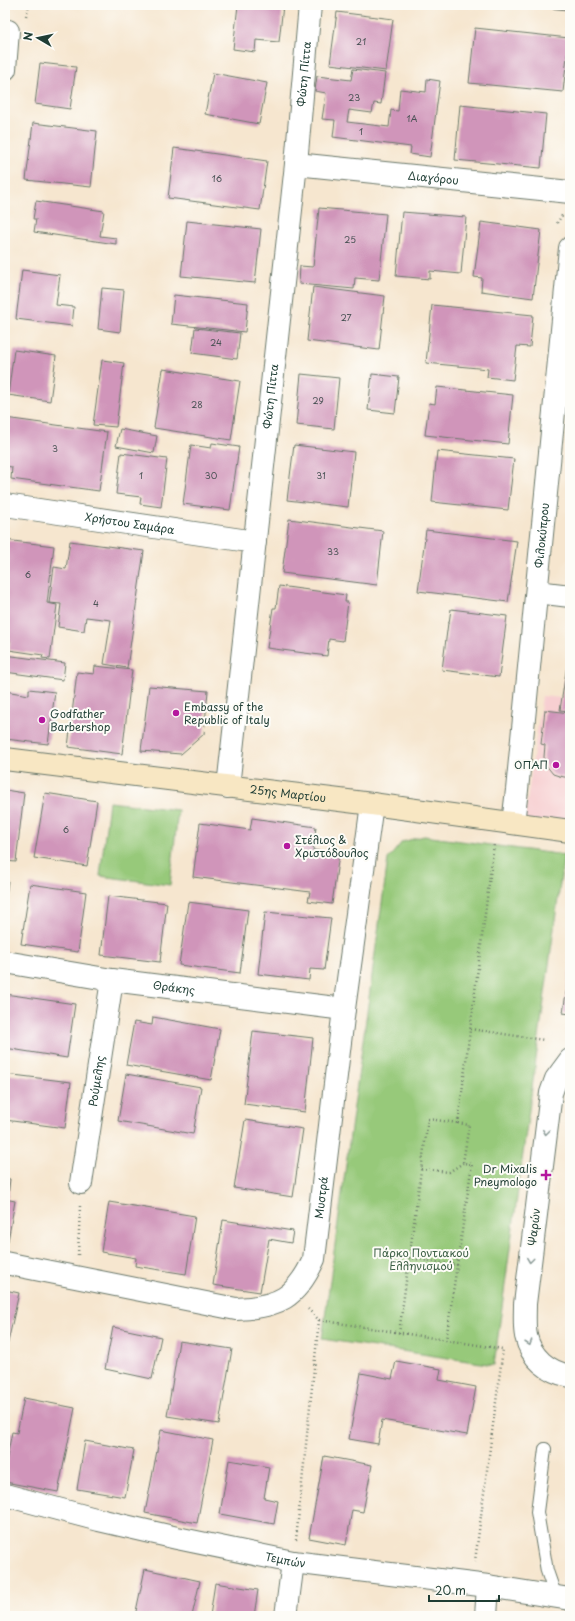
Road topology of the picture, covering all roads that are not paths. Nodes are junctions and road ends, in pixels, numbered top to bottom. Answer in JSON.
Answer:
{"nodes":[{"id":1,"x":310,"y":5,"type":"edge"},
{"id":2,"x":8,"y":31,"type":"dead end"},
{"id":3,"x":5,"y":69,"type":"edge"},
{"id":4,"x":296,"y":164,"type":"junction"},
{"id":5,"x":570,"y":192,"type":"edge"},
{"id":6,"x":570,"y":248,"type":"edge"},
{"id":7,"x":5,"y":505,"type":"edge"},
{"id":8,"x":255,"y":542,"type":"junction"},
{"id":9,"x":537,"y":592,"type":"junction"},
{"id":10,"x":570,"y":596,"type":"edge"},
{"id":11,"x":5,"y":759,"type":"edge"},
{"id":12,"x":228,"y":787,"type":"junction"},
{"id":13,"x":372,"y":804,"type":"junction"},
{"id":14,"x":513,"y":824,"type":"junction"},
{"id":15,"x":570,"y":831,"type":"edge"},
{"id":16,"x":5,"y":962,"type":"edge"},
{"id":17,"x":112,"y":980,"type":"junction"},
{"id":18,"x":344,"y":1008,"type":"junction"},
{"id":19,"x":570,"y":1060,"type":"edge"},
{"id":20,"x":81,"y":1183,"type":"road end"},
{"id":21,"x":5,"y":1263,"type":"edge"},
{"id":22,"x":570,"y":1376,"type":"edge"},
{"id":23,"x":545,"y":1449,"type":"dead end"},
{"id":24,"x":5,"y":1495,"type":"edge"},
{"id":25,"x":293,"y":1562,"type":"junction"},
{"id":26,"x":480,"y":1585,"type":"junction"},
{"id":27,"x":563,"y":1598,"type":"edge"},
{"id":28,"x":286,"y":1616,"type":"edge"},
{"id":29,"x":486,"y":1616,"type":"edge"}],
"edges":[{"from":1,"to":4,"type":"street","name":"Φώτη Πίττα"},
{"from":2,"to":3,"type":"street"},
{"from":4,"to":5,"type":"street","name":"Διαγόρου"},
{"from":4,"to":8,"type":"street","name":"Φώτη Πίττα"},
{"from":6,"to":9,"type":"street","name":"Φιλοκύπρου"},
{"from":7,"to":8,"type":"street","name":"Χρήστου Σαμάρα"},
{"from":8,"to":12,"type":"street","name":"Φώτη Πίττα"},
{"from":9,"to":10,"type":"street"},
{"from":9,"to":14,"type":"street","name":"Φιλοκύπρου"},
{"from":11,"to":12,"type":"street","name":"25ης Μαρτίου"},
{"from":12,"to":13,"type":"street","name":"25ης Μαρτίου"},
{"from":13,"to":14,"type":"street","name":"25ης Μαρτίου"},
{"from":13,"to":18,"type":"street","name":"Μυστρά"},
{"from":14,"to":15,"type":"street","name":"25ης Μαρτίου"},
{"from":16,"to":17,"type":"street","name":"Θράκης"},
{"from":17,"to":18,"type":"street","name":"Θράκης"},
{"from":17,"to":20,"type":"street","name":"Ρούμελης"},
{"from":18,"to":21,"type":"street","name":"Μυστρά"},
{"from":19,"to":22,"type":"street","name":"Ψαρών","one_way":true},
{"from":23,"to":27,"type":"lane"},
{"from":24,"to":25,"type":"street","name":"Τεμπών"},
{"from":25,"to":26,"type":"street","name":"Τεμπών"},
{"from":25,"to":28,"type":"street"},
{"from":26,"to":27,"type":"street","name":"Τεμπών"},
{"from":26,"to":29,"type":"street"}]}
